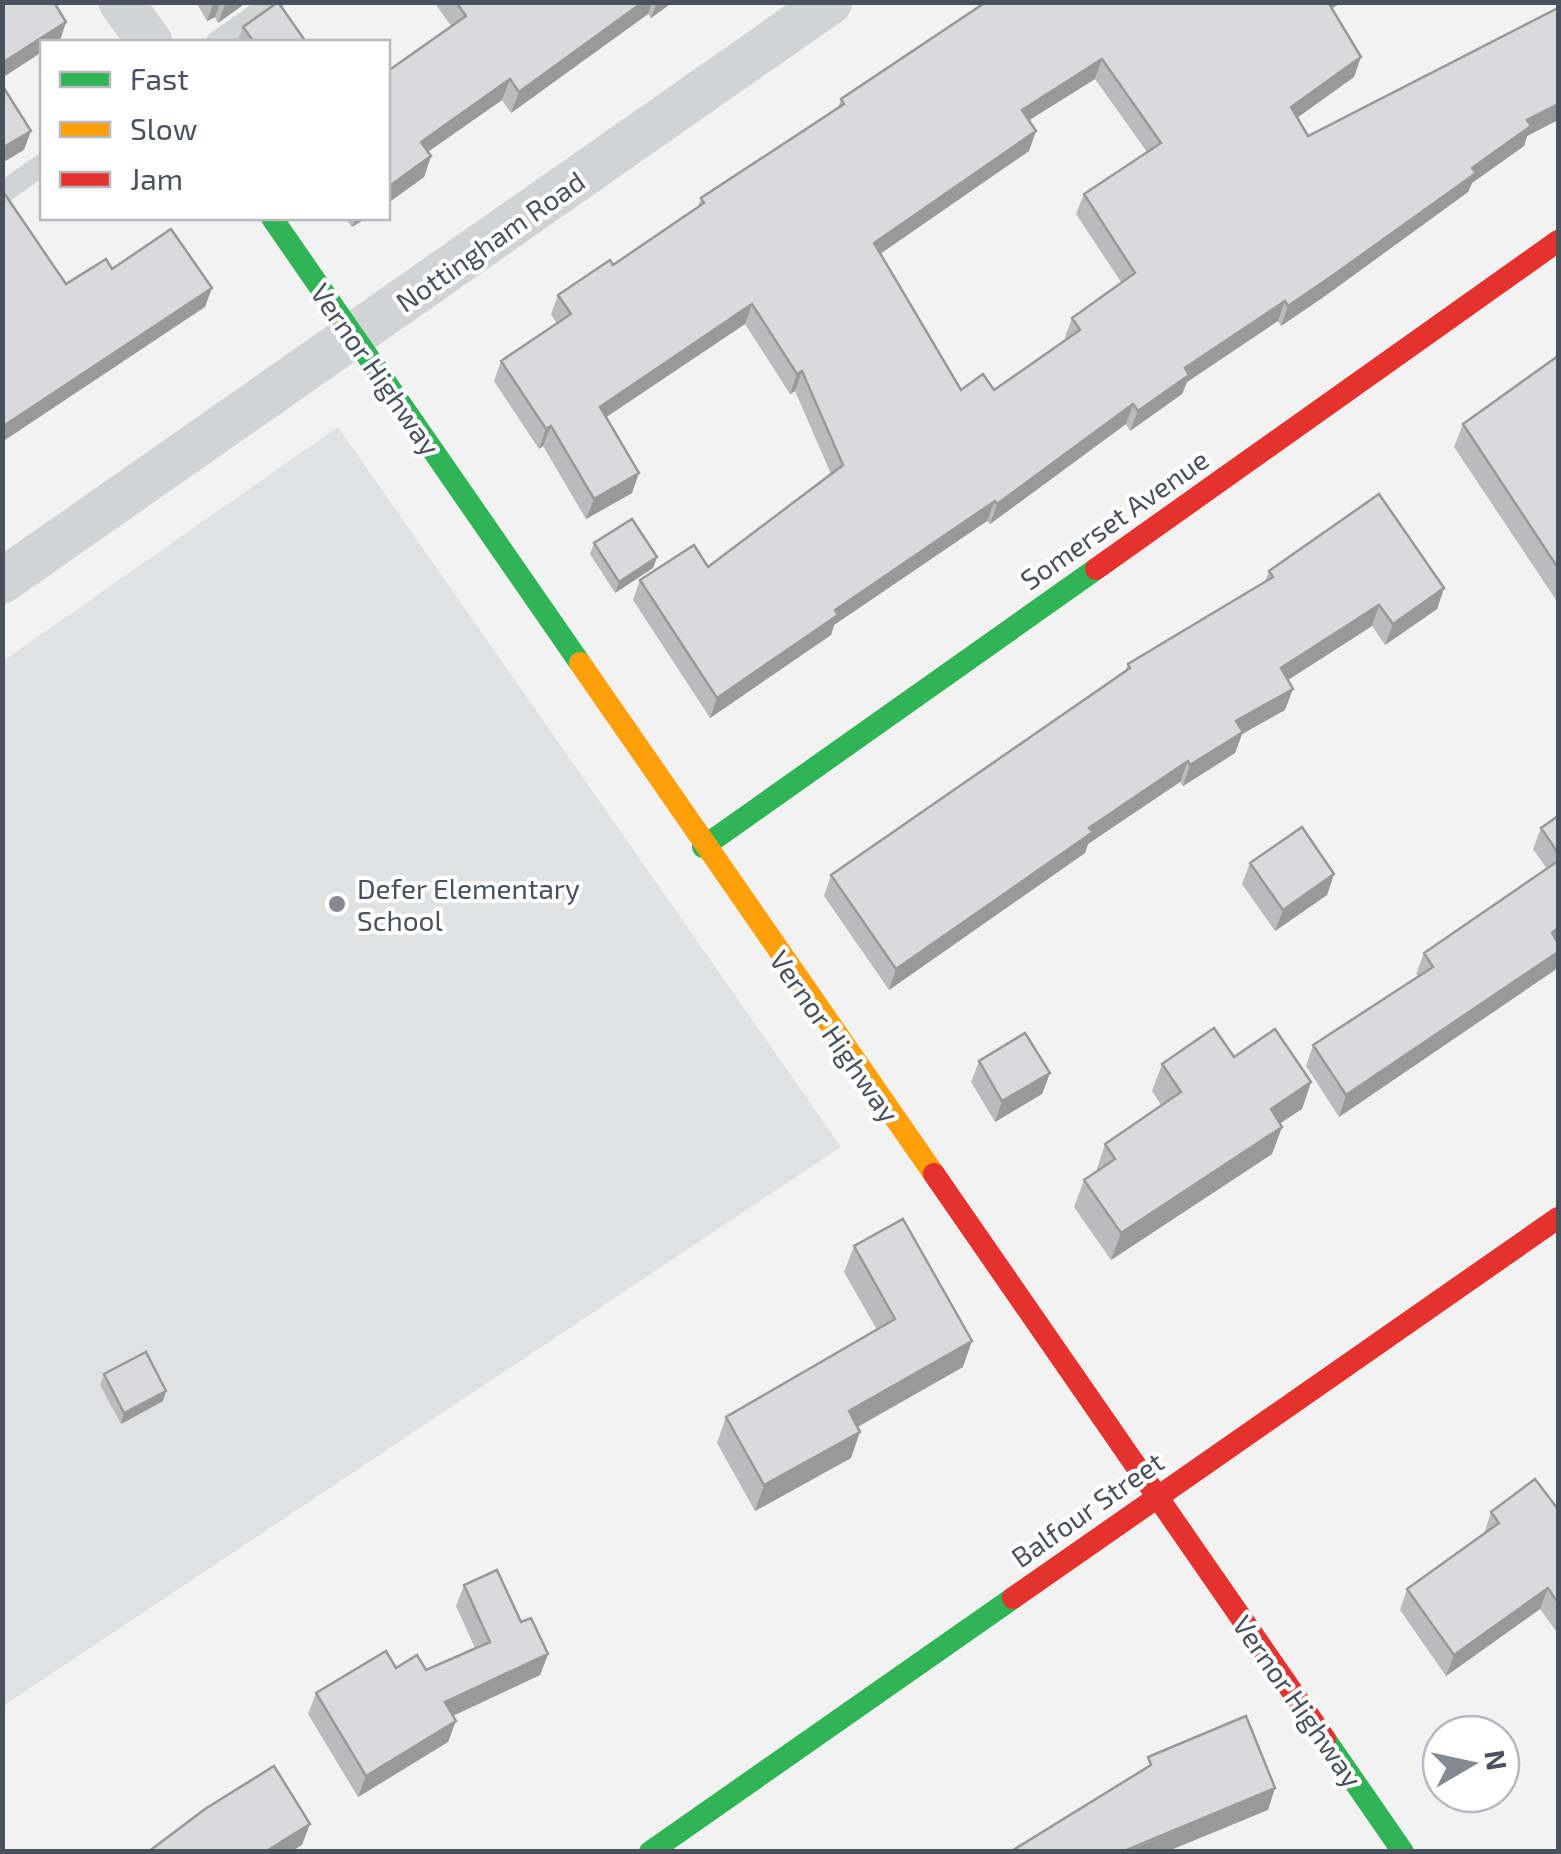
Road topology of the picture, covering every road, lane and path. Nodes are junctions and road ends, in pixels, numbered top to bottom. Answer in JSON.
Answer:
{"nodes":[{"id":1,"x":121,"y":2,"type":"edge"},
{"id":2,"x":274,"y":2,"type":"edge"},
{"id":3,"x":830,"y":2,"type":"edge"},
{"id":4,"x":149,"y":40,"type":"edge"},
{"id":5,"x":221,"y":40,"type":"edge"},
{"id":6,"x":40,"y":166,"type":"edge"},
{"id":7,"x":2,"y":192,"type":"edge"},
{"id":8,"x":273,"y":220,"type":"edge"},
{"id":9,"x":1558,"y":241,"type":"edge"},
{"id":10,"x":354,"y":336,"type":"junction"},
{"id":11,"x":2,"y":581,"type":"edge"},
{"id":12,"x":704,"y":846,"type":"junction"},
{"id":13,"x":1558,"y":1218,"type":"edge"},
{"id":14,"x":1156,"y":1497,"type":"junction"},
{"id":15,"x":650,"y":1852,"type":"edge"},
{"id":16,"x":1403,"y":1852,"type":"edge"}],
"edges":[{"from":1,"to":4,"type":"street"},
{"from":2,"to":5,"type":"lane"},
{"from":3,"to":10,"type":"street","name":"Nottingham Road"},
{"from":6,"to":7,"type":"lane"},
{"from":8,"to":10,"type":"street","name":"Vernor Highway"},
{"from":9,"to":12,"type":"street","name":"Somerset Avenue"},
{"from":10,"to":11,"type":"street","name":"Nottingham Road"},
{"from":10,"to":12,"type":"street","name":"Vernor Highway"},
{"from":12,"to":14,"type":"street","name":"Vernor Highway"},
{"from":13,"to":14,"type":"street","name":"Balfour Street"},
{"from":14,"to":15,"type":"street","name":"Balfour Street"},
{"from":14,"to":16,"type":"street","name":"Vernor Highway"}]}
